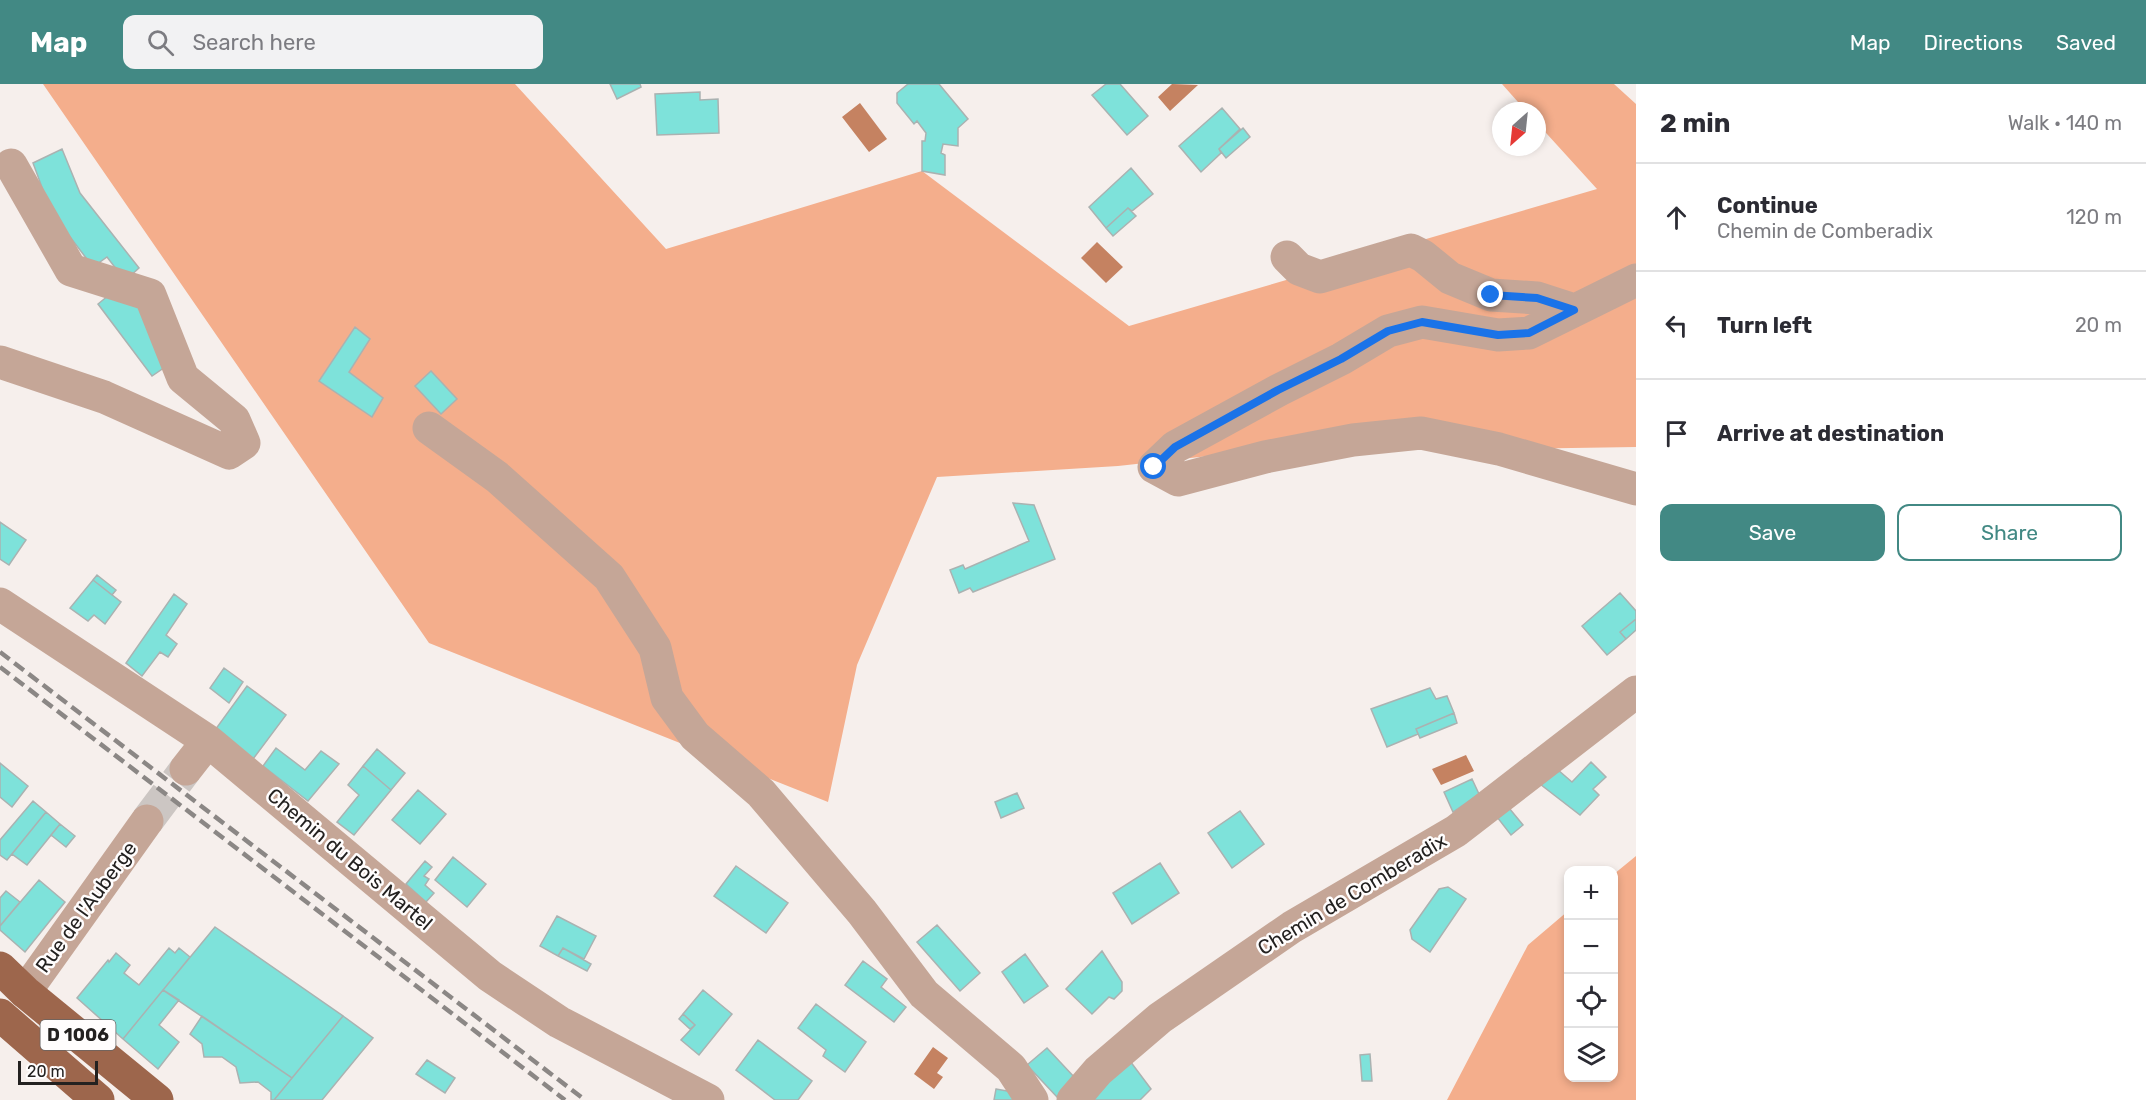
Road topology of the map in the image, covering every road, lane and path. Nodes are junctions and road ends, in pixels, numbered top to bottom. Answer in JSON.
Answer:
{"nodes":[{"id":1,"x":11,"y":165,"type":"dead end"},
{"id":2,"x":1287,"y":257,"type":"dead end"},
{"id":3,"x":1636,"y":280,"type":"edge"},
{"id":4,"x":1574,"y":310,"type":"junction"},
{"id":5,"x":0,"y":362,"type":"edge"},
{"id":6,"x":429,"y":428,"type":"dead end"},
{"id":7,"x":1636,"y":489,"type":"edge"},
{"id":8,"x":0,"y":604,"type":"edge"},
{"id":9,"x":1636,"y":693,"type":"edge"},
{"id":10,"x":208,"y":741,"type":"junction"},
{"id":11,"x":186,"y":769,"type":"tunnel mouth"},
{"id":12,"x":147,"y":821,"type":"tunnel mouth"},
{"id":13,"x":0,"y":968,"type":"edge"},
{"id":14,"x":25,"y":992,"type":"junction"},
{"id":15,"x":0,"y":1015,"type":"edge"},
{"id":16,"x":98,"y":1100,"type":"edge"},
{"id":17,"x":157,"y":1100,"type":"edge"},
{"id":18,"x":708,"y":1100,"type":"edge"},
{"id":19,"x":1032,"y":1100,"type":"edge"},
{"id":20,"x":1073,"y":1100,"type":"edge"}],
"edges":[{"from":1,"to":5,"type":"street"},
{"from":2,"to":4,"type":"street"},
{"from":3,"to":4,"type":"street"},
{"from":4,"to":7,"type":"street"},
{"from":6,"to":19,"type":"street"},
{"from":8,"to":10,"type":"street","name":"Chemin du Bois Martel"},
{"from":9,"to":20,"type":"street","name":"Chemin de Comberadix"},
{"from":10,"to":11,"type":"street"},
{"from":10,"to":18,"type":"street","name":"Chemin du Bois Martel"},
{"from":12,"to":14,"type":"street","name":"Rue de l'Auberge"},
{"from":13,"to":14,"type":"main road","number":"D 1006"},
{"from":14,"to":17,"type":"main road","number":"D 1006"},
{"from":15,"to":16,"type":"main road","number":"D 1006"}]}
